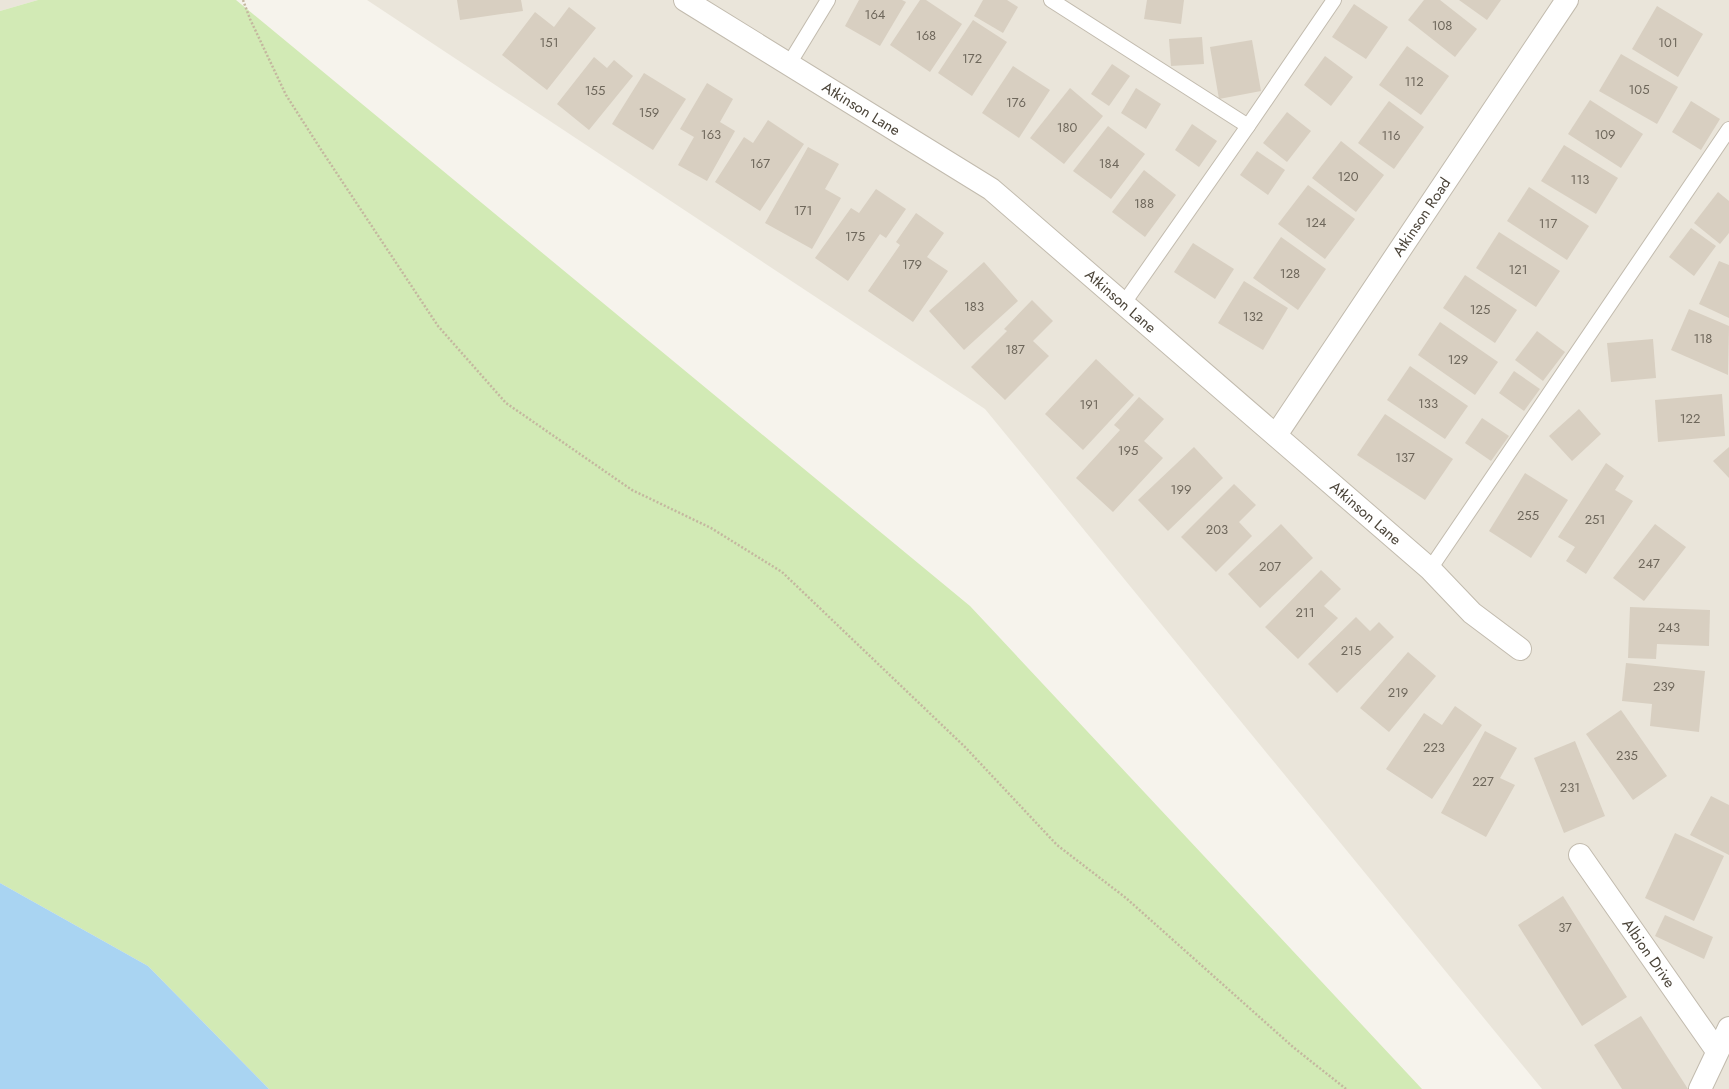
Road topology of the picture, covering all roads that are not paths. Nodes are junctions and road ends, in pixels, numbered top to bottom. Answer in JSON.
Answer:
{"nodes":[{"id":1,"x":685,"y":0,"type":"edge"},
{"id":2,"x":828,"y":0,"type":"edge"},
{"id":3,"x":1051,"y":0,"type":"edge"},
{"id":4,"x":1334,"y":0,"type":"edge"},
{"id":5,"x":1567,"y":0,"type":"edge"},
{"id":6,"x":789,"y":64,"type":"junction"},
{"id":7,"x":1248,"y":126,"type":"junction"},
{"id":8,"x":1729,"y":129,"type":"edge"},
{"id":9,"x":1124,"y":303,"type":"junction"},
{"id":10,"x":1276,"y":435,"type":"junction"},
{"id":11,"x":1430,"y":569,"type":"junction"},
{"id":12,"x":1520,"y":649,"type":"dead end"},
{"id":13,"x":1580,"y":855,"type":"dead end"},
{"id":14,"x":1729,"y":1028,"type":"edge"},
{"id":15,"x":1717,"y":1051,"type":"junction"},
{"id":16,"x":1700,"y":1089,"type":"edge"}],
"edges":[{"from":1,"to":6,"type":"street","name":"Atkinson Lane"},
{"from":2,"to":6,"type":"lane"},
{"from":3,"to":7,"type":"lane"},
{"from":4,"to":7,"type":"lane"},
{"from":5,"to":10,"type":"street","name":"Atkinson Road"},
{"from":6,"to":9,"type":"street","name":"Atkinson Lane"},
{"from":7,"to":9,"type":"lane"},
{"from":8,"to":11,"type":"lane"},
{"from":9,"to":10,"type":"street","name":"Atkinson Lane"},
{"from":10,"to":11,"type":"street","name":"Atkinson Lane"},
{"from":11,"to":12,"type":"street","name":"Atkinson Lane"},
{"from":13,"to":15,"type":"street","name":"Albion Drive"},
{"from":14,"to":15,"type":"street"},
{"from":15,"to":16,"type":"street"}]}
